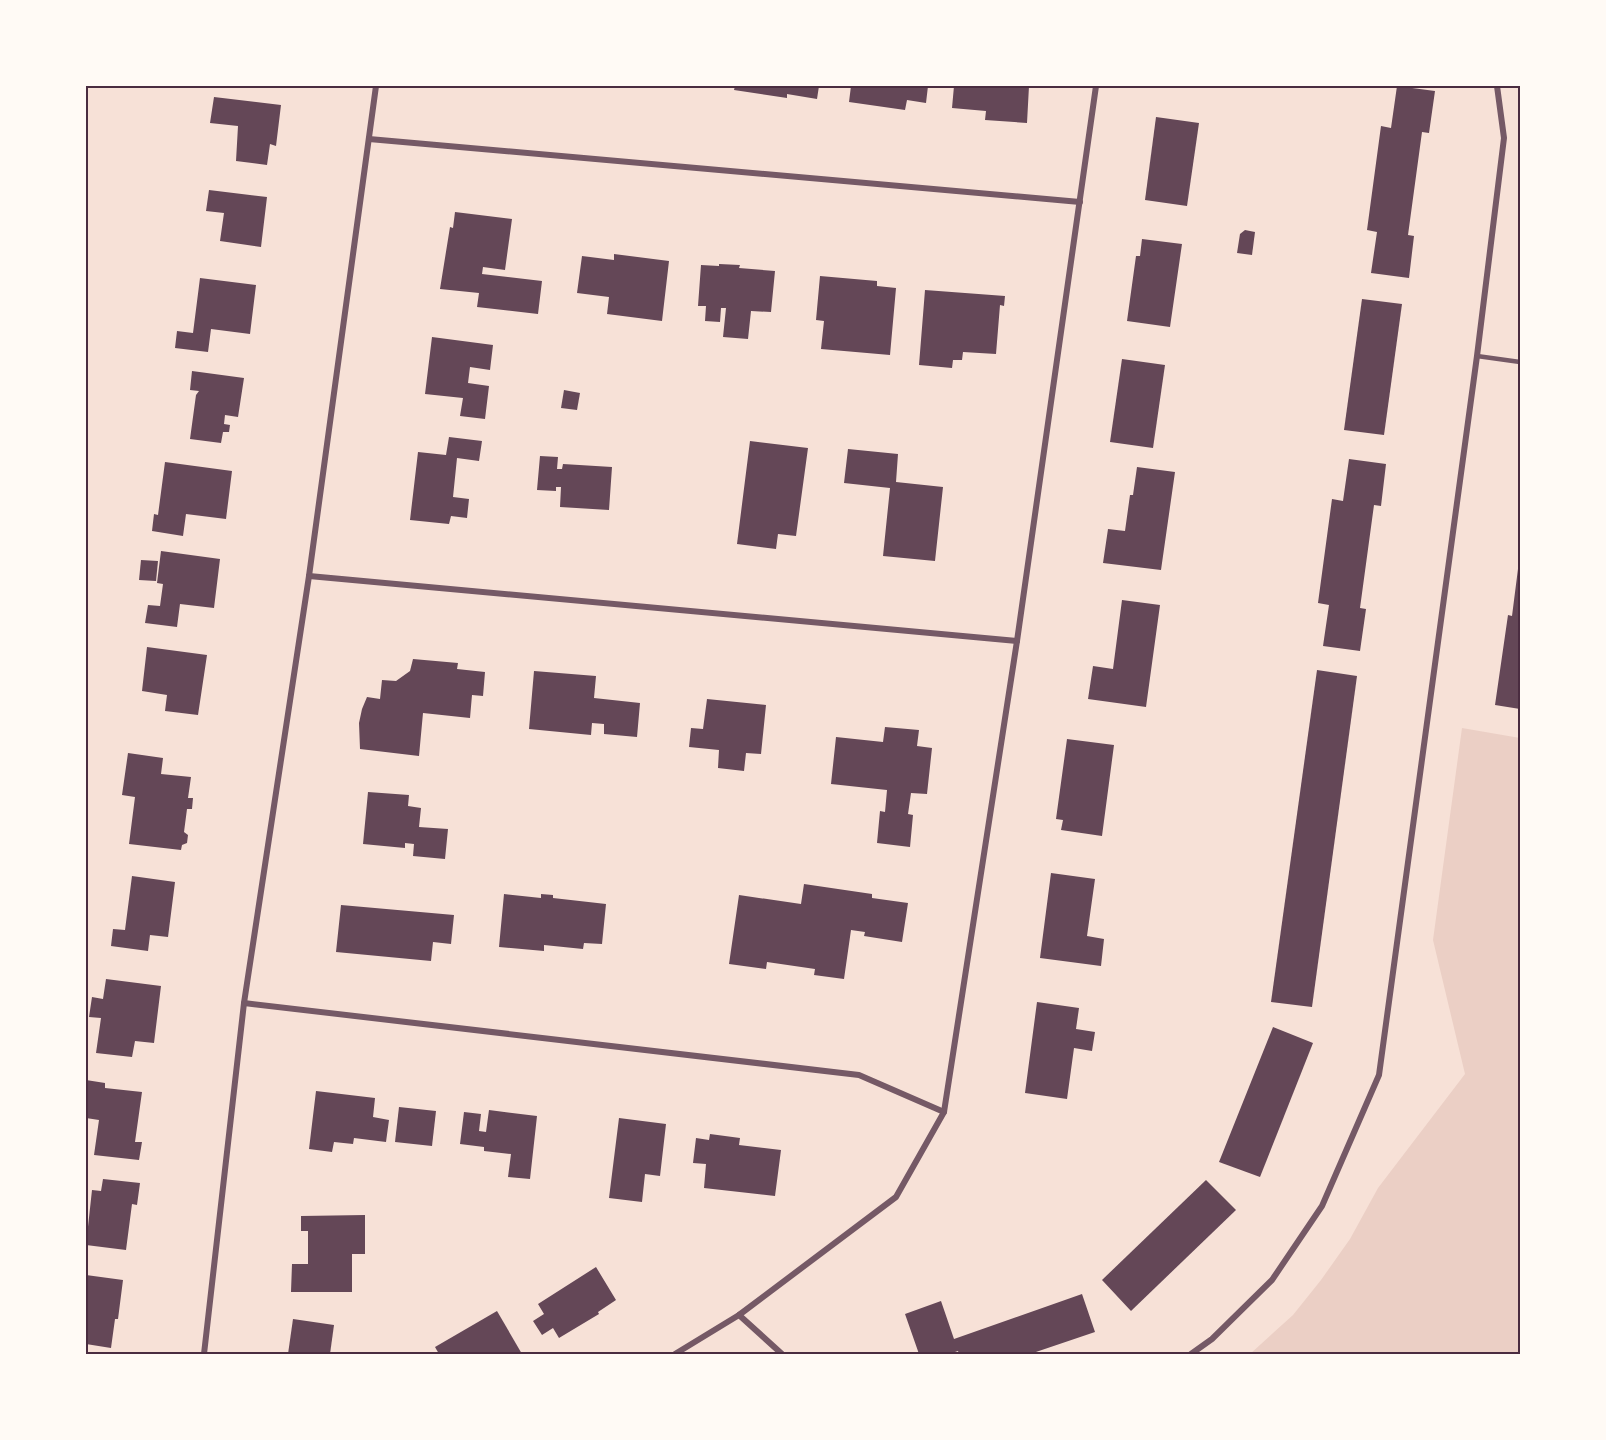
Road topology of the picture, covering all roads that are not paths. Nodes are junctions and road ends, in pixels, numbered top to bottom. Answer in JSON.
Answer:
{"nodes":[{"id":1,"x":376,"y":86,"type":"edge"},
{"id":2,"x":1096,"y":86,"type":"edge"},
{"id":3,"x":1497,"y":86,"type":"edge"},
{"id":4,"x":369,"y":139,"type":"junction"},
{"id":5,"x":1080,"y":202,"type":"junction"},
{"id":6,"x":1477,"y":356,"type":"junction"},
{"id":7,"x":1521,"y":362,"type":"edge"},
{"id":8,"x":309,"y":576,"type":"junction"},
{"id":9,"x":1017,"y":641,"type":"junction"},
{"id":10,"x":244,"y":1003,"type":"junction"},
{"id":11,"x":944,"y":1112,"type":"junction"},
{"id":12,"x":739,"y":1315,"type":"junction"},
{"id":13,"x":204,"y":1354,"type":"edge"},
{"id":14,"x":675,"y":1354,"type":"edge"},
{"id":15,"x":782,"y":1354,"type":"edge"},
{"id":16,"x":1191,"y":1354,"type":"edge"}],
"edges":[{"from":1,"to":4,"type":"street"},
{"from":2,"to":5,"type":"street"},
{"from":3,"to":6,"type":"street"},
{"from":4,"to":5,"type":"street"},
{"from":4,"to":8,"type":"street"},
{"from":5,"to":9,"type":"street"},
{"from":6,"to":7,"type":"lane"},
{"from":6,"to":16,"type":"street"},
{"from":8,"to":9,"type":"street"},
{"from":8,"to":10,"type":"street"},
{"from":9,"to":11,"type":"street"},
{"from":10,"to":11,"type":"street"},
{"from":10,"to":13,"type":"street"},
{"from":11,"to":12,"type":"street"},
{"from":12,"to":14,"type":"street"},
{"from":12,"to":15,"type":"street"}]}
